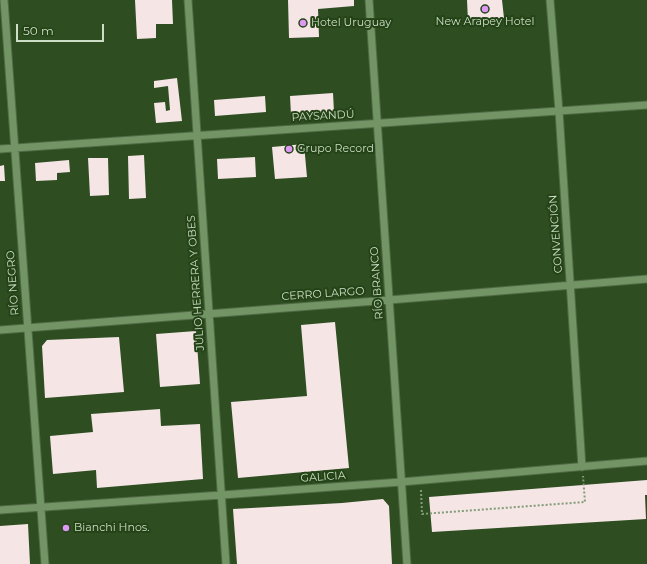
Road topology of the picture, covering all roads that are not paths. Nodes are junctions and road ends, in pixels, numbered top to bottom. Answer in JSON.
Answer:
{"nodes":[{"id":1,"x":4,"y":0,"type":"edge"},
{"id":2,"x":188,"y":0,"type":"edge"},
{"id":3,"x":369,"y":0,"type":"edge"},
{"id":4,"x":550,"y":0,"type":"edge"},
{"id":5,"x":647,"y":105,"type":"edge"},
{"id":6,"x":559,"y":111,"type":"junction"},
{"id":7,"x":378,"y":124,"type":"junction"},
{"id":8,"x":198,"y":135,"type":"junction"},
{"id":9,"x":14,"y":148,"type":"junction"},
{"id":10,"x":0,"y":149,"type":"edge"},
{"id":11,"x":647,"y":279,"type":"edge"},
{"id":12,"x":570,"y":285,"type":"junction"},
{"id":13,"x":389,"y":300,"type":"junction"},
{"id":14,"x":209,"y":314,"type":"junction"},
{"id":15,"x":28,"y":328,"type":"junction"},
{"id":16,"x":0,"y":330,"type":"edge"},
{"id":17,"x":647,"y":462,"type":"edge"},
{"id":18,"x":582,"y":467,"type":"junction"},
{"id":19,"x":401,"y":482,"type":"junction"},
{"id":20,"x":222,"y":495,"type":"junction"},
{"id":21,"x":40,"y":507,"type":"junction"},
{"id":22,"x":0,"y":510,"type":"edge"},
{"id":23,"x":44,"y":564,"type":"edge"},
{"id":24,"x":226,"y":564,"type":"edge"},
{"id":25,"x":407,"y":564,"type":"edge"}],
"edges":[{"from":1,"to":9,"type":"street","name":"RÍO NEGRO"},
{"from":2,"to":8,"type":"street","name":"JULIO HERRERA Y OBES"},
{"from":3,"to":7,"type":"street","name":"RÍO BRANCO"},
{"from":4,"to":6,"type":"street","name":"CONVENCIÓN"},
{"from":5,"to":6,"type":"street","name":"PAYSANDÚ"},
{"from":6,"to":7,"type":"street","name":"PAYSANDÚ"},
{"from":6,"to":12,"type":"street","name":"CONVENCIÓN"},
{"from":7,"to":8,"type":"street","name":"PAYSANDÚ"},
{"from":7,"to":13,"type":"street","name":"RÍO BRANCO"},
{"from":8,"to":9,"type":"street","name":"PAYSANDÚ"},
{"from":8,"to":14,"type":"street","name":"JULIO HERRERA Y OBES"},
{"from":9,"to":10,"type":"street","name":"PAYSANDÚ"},
{"from":9,"to":15,"type":"street","name":"RÍO NEGRO"},
{"from":11,"to":12,"type":"street","name":"CERRO LARGO"},
{"from":12,"to":13,"type":"street","name":"CERRO LARGO"},
{"from":12,"to":18,"type":"street","name":"CONVENCIÓN"},
{"from":13,"to":14,"type":"street","name":"CERRO LARGO"},
{"from":13,"to":19,"type":"street","name":"RÍO BRANCO"},
{"from":14,"to":15,"type":"street","name":"CERRO LARGO"},
{"from":14,"to":20,"type":"street","name":"JULIO HERRERA Y OBES"},
{"from":15,"to":16,"type":"street","name":"CERRO LARGO"},
{"from":15,"to":21,"type":"street","name":"RÍO NEGRO"},
{"from":17,"to":18,"type":"street","name":"GALICIA"},
{"from":18,"to":19,"type":"street","name":"GALICIA"},
{"from":19,"to":20,"type":"street","name":"GALICIA"},
{"from":19,"to":25,"type":"street","name":"RÍO BRANCO"},
{"from":20,"to":21,"type":"street","name":"GALICIA"},
{"from":20,"to":24,"type":"street","name":"JULIO HERRERA Y OBES"},
{"from":21,"to":22,"type":"street","name":"GALICIA"},
{"from":21,"to":23,"type":"street","name":"RÍO NEGRO"}]}
